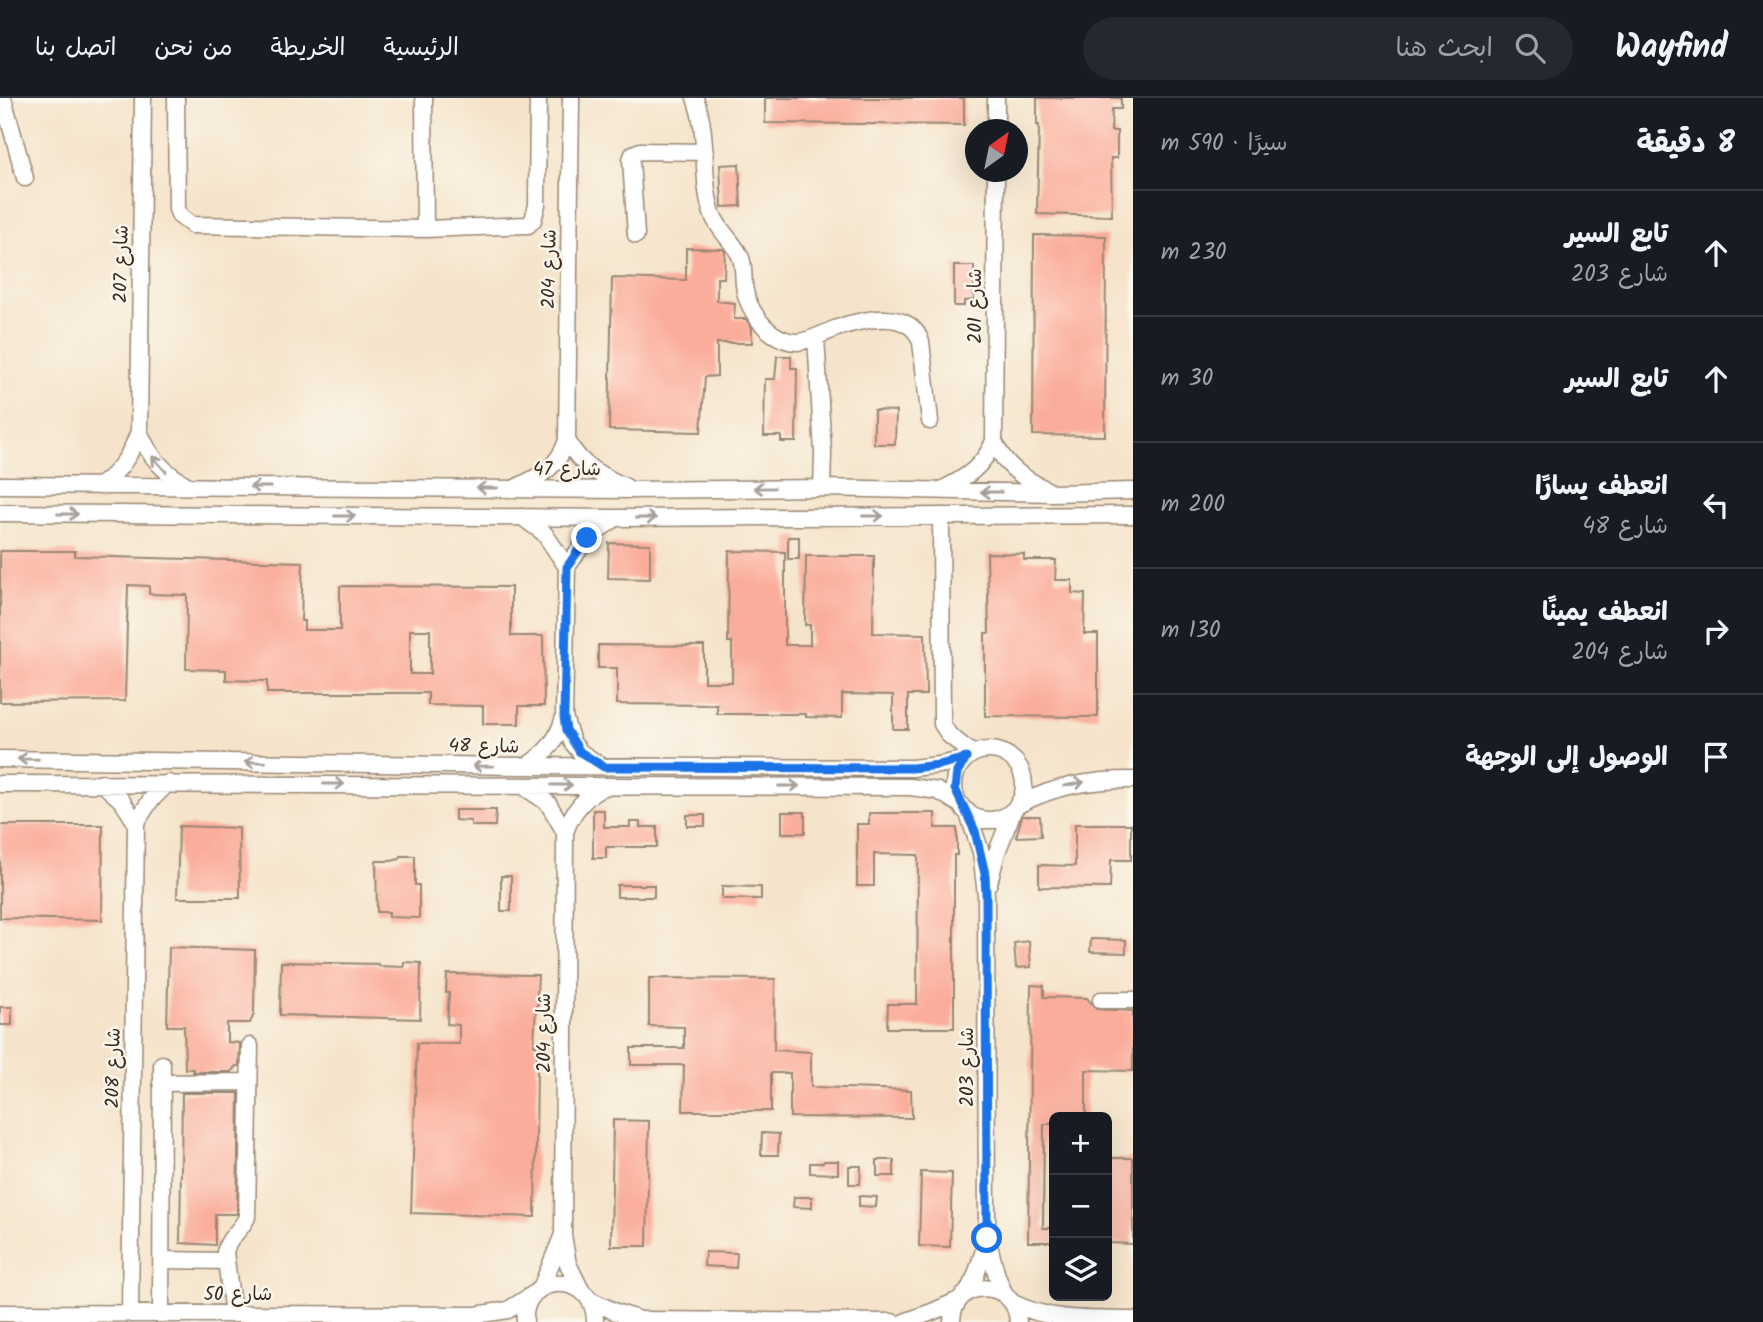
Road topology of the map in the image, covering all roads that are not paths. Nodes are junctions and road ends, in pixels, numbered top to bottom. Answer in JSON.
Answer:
{"nodes":[{"id":1,"x":3,"y":98,"type":"edge"},
{"id":2,"x":144,"y":98,"type":"edge"},
{"id":3,"x":176,"y":98,"type":"edge"},
{"id":4,"x":424,"y":98,"type":"edge"},
{"id":5,"x":538,"y":98,"type":"edge"},
{"id":6,"x":571,"y":98,"type":"edge"},
{"id":7,"x":695,"y":98,"type":"edge"},
{"id":8,"x":996,"y":98,"type":"edge"},
{"id":9,"x":996,"y":119,"type":"edge"},
{"id":10,"x":705,"y":152,"type":"junction"},
{"id":11,"x":25,"y":178,"type":"dead end"},
{"id":12,"x":996,"y":182,"type":"edge"},
{"id":13,"x":425,"y":229,"type":"junction"},
{"id":14,"x":636,"y":235,"type":"dead end"},
{"id":15,"x":816,"y":337,"type":"junction"},
{"id":16,"x":930,"y":421,"type":"dead end"},
{"id":17,"x":139,"y":431,"type":"junction"},
{"id":18,"x":568,"y":440,"type":"junction"},
{"id":19,"x":994,"y":441,"type":"junction"},
{"id":20,"x":0,"y":485,"type":"edge"},
{"id":21,"x":100,"y":486,"type":"junction"},
{"id":22,"x":189,"y":486,"type":"junction"},
{"id":23,"x":822,"y":488,"type":"junction"},
{"id":24,"x":513,"y":489,"type":"junction"},
{"id":25,"x":630,"y":489,"type":"junction"},
{"id":26,"x":1133,"y":491,"type":"edge"},
{"id":27,"x":938,"y":492,"type":"junction"},
{"id":28,"x":1053,"y":493,"type":"junction"},
{"id":29,"x":0,"y":513,"type":"edge"},
{"id":30,"x":1133,"y":515,"type":"edge"},
{"id":31,"x":941,"y":516,"type":"junction"},
{"id":32,"x":522,"y":517,"type":"junction"},
{"id":33,"x":616,"y":518,"type":"junction"},
{"id":34,"x":567,"y":567,"type":"junction"},
{"id":35,"x":564,"y":717,"type":"junction"},
{"id":36,"x":970,"y":756,"type":"junction"},
{"id":37,"x":0,"y":759,"type":"edge"},
{"id":38,"x":527,"y":766,"type":"junction"},
{"id":39,"x":604,"y":767,"type":"junction"},
{"id":40,"x":1133,"y":780,"type":"edge"},
{"id":41,"x":0,"y":783,"type":"edge"},
{"id":42,"x":102,"y":783,"type":"junction"},
{"id":43,"x":168,"y":783,"type":"junction"},
{"id":44,"x":521,"y":785,"type":"junction"},
{"id":45,"x":607,"y":785,"type":"junction"},
{"id":46,"x":964,"y":808,"type":"junction"},
{"id":47,"x":1015,"y":808,"type":"junction"},
{"id":48,"x":136,"y":823,"type":"junction"},
{"id":49,"x":565,"y":832,"type":"junction"},
{"id":50,"x":986,"y":895,"type":"junction"},
{"id":51,"x":1101,"y":1000,"type":"dead end"},
{"id":52,"x":1133,"y":1000,"type":"edge"},
{"id":53,"x":250,"y":1046,"type":"dead end"},
{"id":54,"x":162,"y":1064,"type":"dead end"},
{"id":55,"x":162,"y":1083,"type":"junction"},
{"id":56,"x":248,"y":1083,"type":"junction"},
{"id":57,"x":563,"y":1235,"type":"junction"},
{"id":58,"x":987,"y":1238,"type":"junction"},
{"id":59,"x":162,"y":1260,"type":"junction"},
{"id":60,"x":226,"y":1261,"type":"junction"},
{"id":61,"x":538,"y":1291,"type":"junction"},
{"id":62,"x":586,"y":1295,"type":"junction"},
{"id":63,"x":963,"y":1296,"type":"junction"},
{"id":64,"x":1009,"y":1299,"type":"junction"},
{"id":65,"x":0,"y":1313,"type":"edge"},
{"id":66,"x":130,"y":1314,"type":"junction"},
{"id":67,"x":161,"y":1314,"type":"junction"},
{"id":68,"x":233,"y":1314,"type":"junction"},
{"id":69,"x":476,"y":1315,"type":"junction"},
{"id":70,"x":644,"y":1320,"type":"junction"},
{"id":71,"x":1133,"y":1320,"type":"edge"},
{"id":72,"x":1082,"y":1321,"type":"edge"},
{"id":73,"x":501,"y":1322,"type":"edge"},
{"id":74,"x":525,"y":1322,"type":"edge"},
{"id":75,"x":595,"y":1322,"type":"edge"},
{"id":76,"x":626,"y":1322,"type":"edge"},
{"id":77,"x":789,"y":1322,"type":"edge"},
{"id":78,"x":849,"y":1322,"type":"edge"},
{"id":79,"x":892,"y":1322,"type":"edge"},
{"id":80,"x":904,"y":1322,"type":"edge"},
{"id":81,"x":952,"y":1322,"type":"edge"},
{"id":82,"x":1018,"y":1322,"type":"edge"}],
"edges":[{"from":1,"to":11,"type":"street"},
{"from":2,"to":17,"type":"street","name":"شارع 207"},
{"from":3,"to":13,"type":"street"},
{"from":4,"to":13,"type":"street"},
{"from":5,"to":13,"type":"street"},
{"from":6,"to":18,"type":"street","name":"شارع 204"},
{"from":7,"to":10,"type":"street"},
{"from":8,"to":9,"type":"street"},
{"from":10,"to":14,"type":"street"},
{"from":10,"to":15,"type":"street"},
{"from":12,"to":19,"type":"street","name":"شارع 201"},
{"from":15,"to":16,"type":"street"},
{"from":15,"to":23,"type":"street"},
{"from":17,"to":21,"type":"street","name":"شارع 207"},
{"from":22,"to":17,"type":"street","name":"شارع 207","one_way":true},
{"from":18,"to":24,"type":"street"},
{"from":18,"to":25,"type":"street"},
{"from":19,"to":27,"type":"street"},
{"from":19,"to":28,"type":"street"},
{"from":20,"to":21,"type":"street","name":"شارع 47"},
{"from":21,"to":22,"type":"street","name":"شارع 47"},
{"from":24,"to":22,"type":"street","name":"شارع 47","one_way":true},
{"from":23,"to":25,"type":"street","name":"شارع 47","one_way":true},
{"from":23,"to":27,"type":"street","name":"شارع 47"},
{"from":24,"to":25,"type":"street","name":"شارع 47"},
{"from":26,"to":28,"type":"street","name":"شارع 47"},
{"from":28,"to":27,"type":"street","name":"شارع 47","one_way":true},
{"from":29,"to":32,"type":"street","one_way":true},
{"from":30,"to":31,"type":"street"},
{"from":33,"to":31,"type":"street","one_way":true},
{"from":31,"to":36,"type":"street"},
{"from":32,"to":33,"type":"street"},
{"from":32,"to":34,"type":"street"},
{"from":33,"to":34,"type":"street"},
{"from":34,"to":35,"type":"street"},
{"from":35,"to":38,"type":"street"},
{"from":35,"to":39,"type":"street"},
{"from":36,"to":39,"type":"street","name":"شارع 48"},
{"from":36,"to":46,"type":"street"},
{"from":36,"to":47,"type":"street"},
{"from":38,"to":37,"type":"street","name":"شارع 48","one_way":true},
{"from":38,"to":39,"type":"street","name":"شارع 48"},
{"from":47,"to":40,"type":"street","one_way":true},
{"from":41,"to":42,"type":"street","name":"شارع 48"},
{"from":42,"to":43,"type":"street","name":"شارع 48"},
{"from":42,"to":48,"type":"street"},
{"from":43,"to":44,"type":"street","name":"شارع 48","one_way":true},
{"from":43,"to":48,"type":"street"},
{"from":44,"to":45,"type":"street","name":"شارع 48","one_way":true},
{"from":44,"to":49,"type":"street"},
{"from":45,"to":46,"type":"street","name":"شارع 48","one_way":true},
{"from":45,"to":49,"type":"street","name":"شارع 204"},
{"from":46,"to":47,"type":"street"},
{"from":46,"to":50,"type":"street","name":"شارع 203"},
{"from":47,"to":50,"type":"street","name":"شارع 203"},
{"from":48,"to":66,"type":"street","name":"شارع 208"},
{"from":49,"to":57,"type":"street","name":"شارع 204"},
{"from":50,"to":58,"type":"street","name":"شارع 203"},
{"from":51,"to":52,"type":"street"},
{"from":53,"to":56,"type":"street"},
{"from":54,"to":55,"type":"street"},
{"from":55,"to":56,"type":"street"},
{"from":55,"to":59,"type":"street"},
{"from":56,"to":60,"type":"street"},
{"from":57,"to":61,"type":"street","name":"شارع 204"},
{"from":57,"to":62,"type":"street","name":"شارع 204"},
{"from":58,"to":63,"type":"street","name":"شارع 203"},
{"from":58,"to":64,"type":"street","name":"شارع 203"},
{"from":59,"to":60,"type":"street"},
{"from":59,"to":67,"type":"street"},
{"from":60,"to":68,"type":"street"},
{"from":61,"to":62,"type":"street"},
{"from":61,"to":69,"type":"street","name":"شارع 50"},
{"from":61,"to":74,"type":"street","name":"شارع 204"},
{"from":62,"to":70,"type":"street"},
{"from":62,"to":75,"type":"street","name":"شارع 204"},
{"from":63,"to":64,"type":"street"},
{"from":63,"to":80,"type":"street"},
{"from":63,"to":81,"type":"street","name":"شارع 203"},
{"from":64,"to":72,"type":"street"},
{"from":64,"to":82,"type":"street","name":"شارع 203"},
{"from":65,"to":66,"type":"street","name":"شارع 50"},
{"from":66,"to":67,"type":"street","name":"شارع 50"},
{"from":67,"to":68,"type":"street","name":"شارع 50"},
{"from":68,"to":69,"type":"street","name":"شارع 50"},
{"from":69,"to":73,"type":"street","name":"شارع 50"},
{"from":70,"to":76,"type":"street"},
{"from":70,"to":77,"type":"street"},
{"from":71,"to":72,"type":"street"},
{"from":77,"to":78,"type":"street"},
{"from":78,"to":79,"type":"street"}]}
